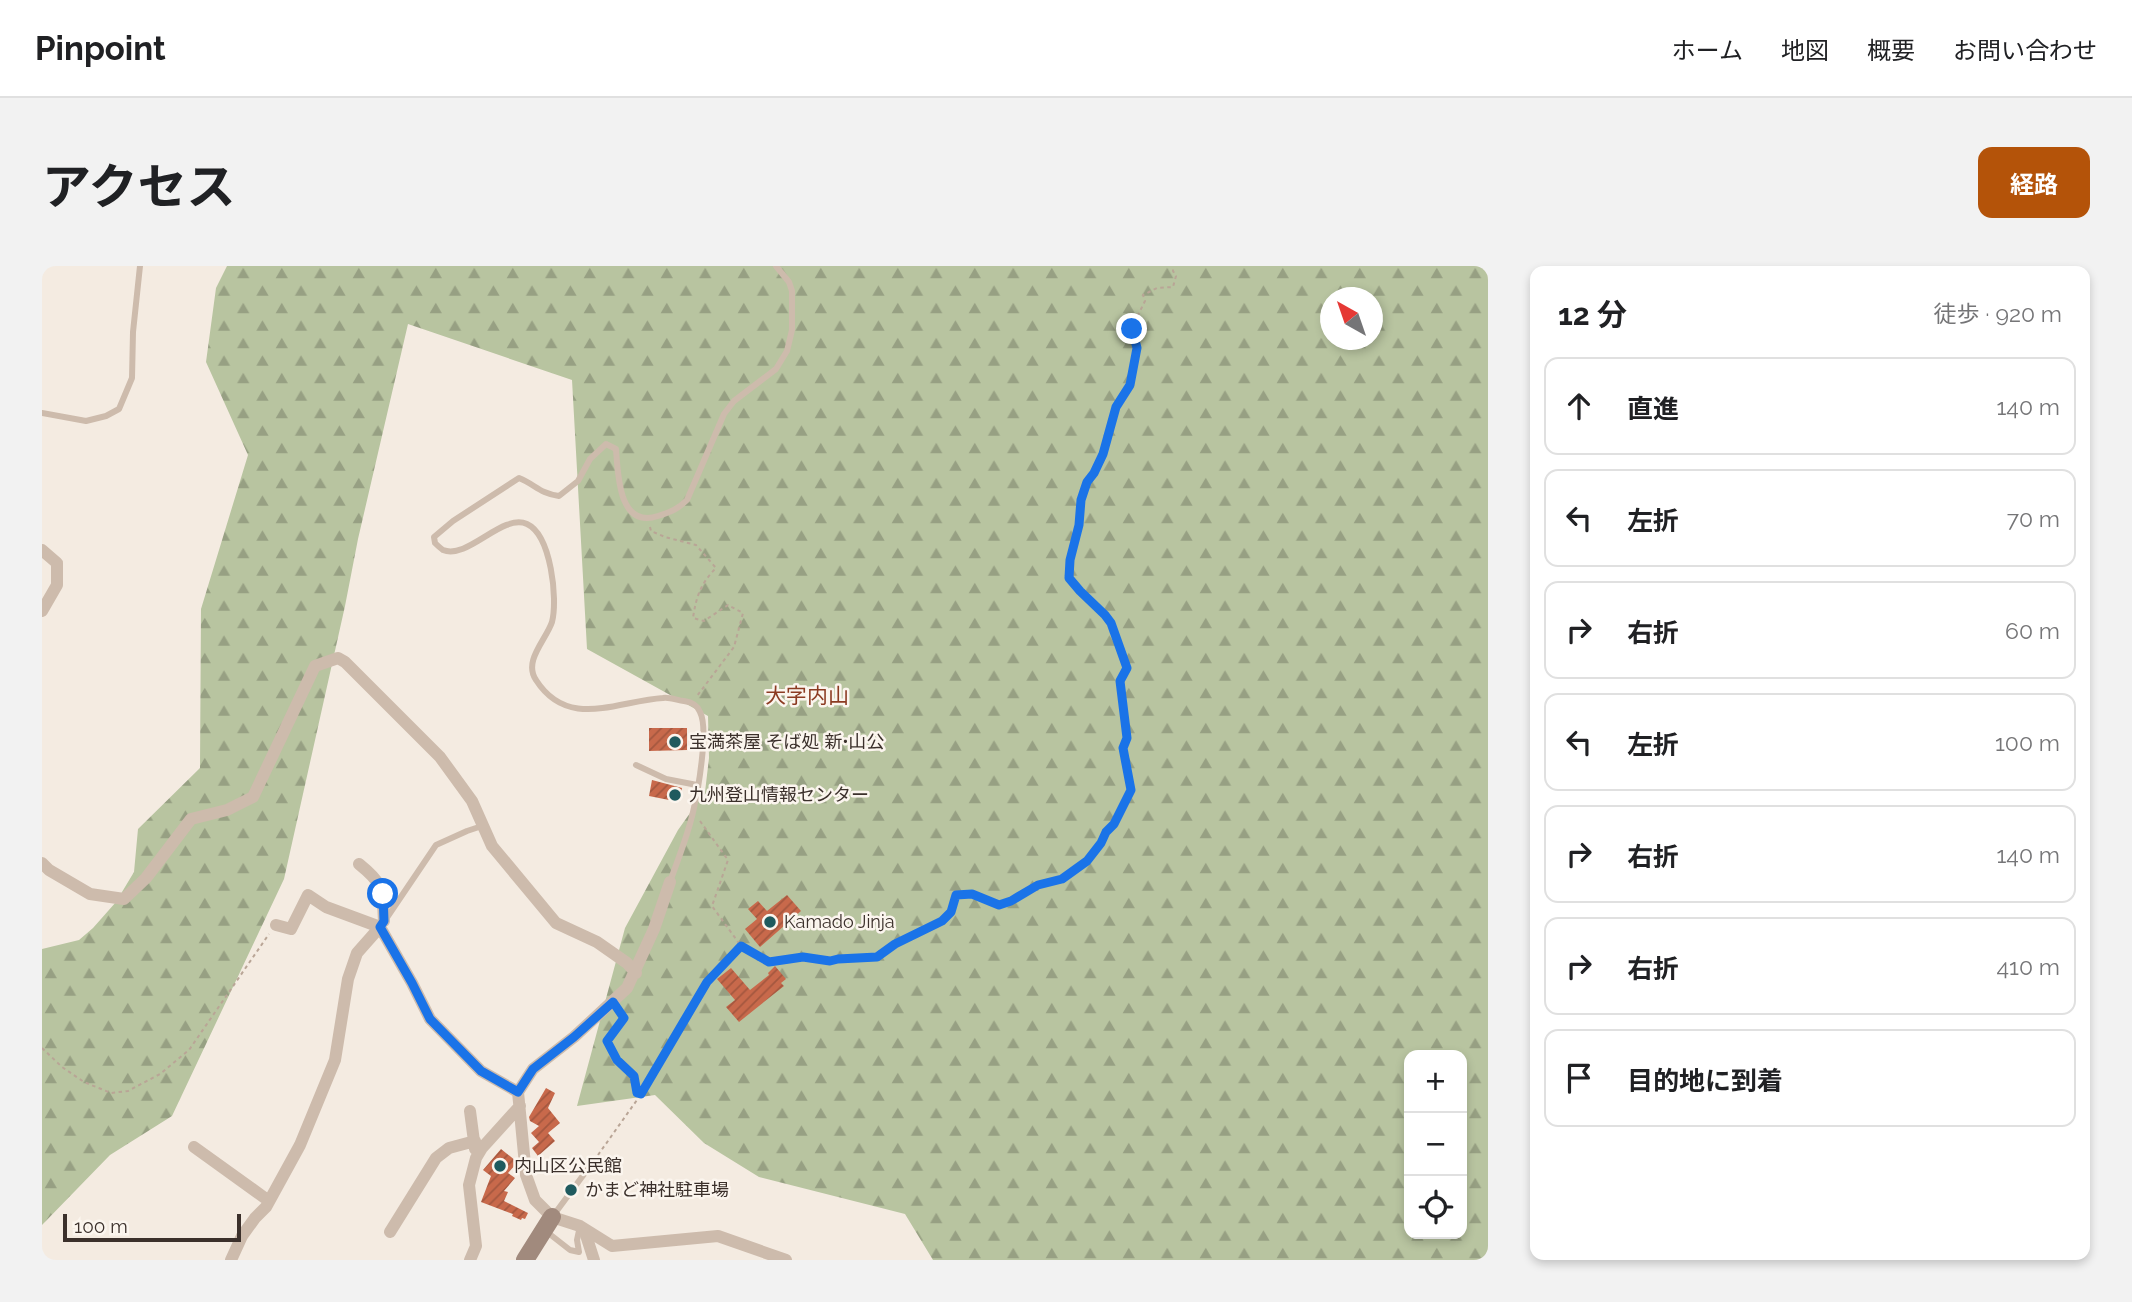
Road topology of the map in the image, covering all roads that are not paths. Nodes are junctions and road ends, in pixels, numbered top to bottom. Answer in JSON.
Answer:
{"nodes":[{"id":1,"x":140,"y":266,"type":"edge"},
{"id":2,"x":776,"y":266,"type":"edge"},
{"id":3,"x":42,"y":413,"type":"edge"},
{"id":4,"x":42,"y":550,"type":"edge"},
{"id":5,"x":42,"y":611,"type":"edge"},
{"id":6,"x":636,"y":765,"type":"dead end"},
{"id":7,"x":697,"y":785,"type":"junction"},
{"id":8,"x":484,"y":825,"type":"junction"},
{"id":9,"x":42,"y":863,"type":"edge"},
{"id":10,"x":359,"y":864,"type":"dead end"},
{"id":11,"x":670,"y":882,"type":"joint"},
{"id":12,"x":382,"y":924,"type":"junction"},
{"id":13,"x":276,"y":925,"type":"road end"},
{"id":14,"x":636,"y":972,"type":"junction"},
{"id":15,"x":518,"y":1092,"type":"junction"},
{"id":16,"x":520,"y":1106,"type":"junction"},
{"id":17,"x":470,"y":1111,"type":"dead end"},
{"id":18,"x":475,"y":1141,"type":"junction"},
{"id":19,"x":194,"y":1147,"type":"dead end"},
{"id":20,"x":476,"y":1158,"type":"junction"},
{"id":21,"x":593,"y":1162,"type":"road end"},
{"id":22,"x":270,"y":1201,"type":"junction"},
{"id":23,"x":548,"y":1224,"type":"junction"},
{"id":24,"x":582,"y":1228,"type":"junction"},
{"id":25,"x":390,"y":1232,"type":"dead end"},
{"id":26,"x":231,"y":1260,"type":"edge"},
{"id":27,"x":470,"y":1260,"type":"edge"},
{"id":28,"x":525,"y":1260,"type":"edge"},
{"id":29,"x":594,"y":1260,"type":"edge"},
{"id":30,"x":786,"y":1260,"type":"edge"}],
"edges":[{"from":1,"to":3,"type":"lane"},
{"from":2,"to":7,"type":"lane"},
{"from":4,"to":5,"type":"street"},
{"from":6,"to":7,"type":"lane"},
{"from":7,"to":11,"type":"lane"},
{"from":8,"to":9,"type":"street"},
{"from":8,"to":12,"type":"lane"},
{"from":8,"to":14,"type":"street"},
{"from":10,"to":12,"type":"street"},
{"from":11,"to":14,"type":"street"},
{"from":12,"to":13,"type":"street"},
{"from":12,"to":15,"type":"street"},
{"from":12,"to":22,"type":"street"},
{"from":14,"to":15,"type":"street"},
{"from":15,"to":16,"type":"street"},
{"from":16,"to":20,"type":"street"},
{"from":16,"to":23,"type":"street"},
{"from":17,"to":18,"type":"street"},
{"from":18,"to":20,"type":"street"},
{"from":18,"to":25,"type":"street"},
{"from":19,"to":22,"type":"street"},
{"from":20,"to":27,"type":"street"},
{"from":21,"to":23,"type":"lane"},
{"from":22,"to":26,"type":"street"},
{"from":23,"to":24,"type":"street"},
{"from":23,"to":24,"type":"lane"},
{"from":23,"to":28,"type":"main road"},
{"from":24,"to":29,"type":"street"},
{"from":24,"to":30,"type":"street"}]}
